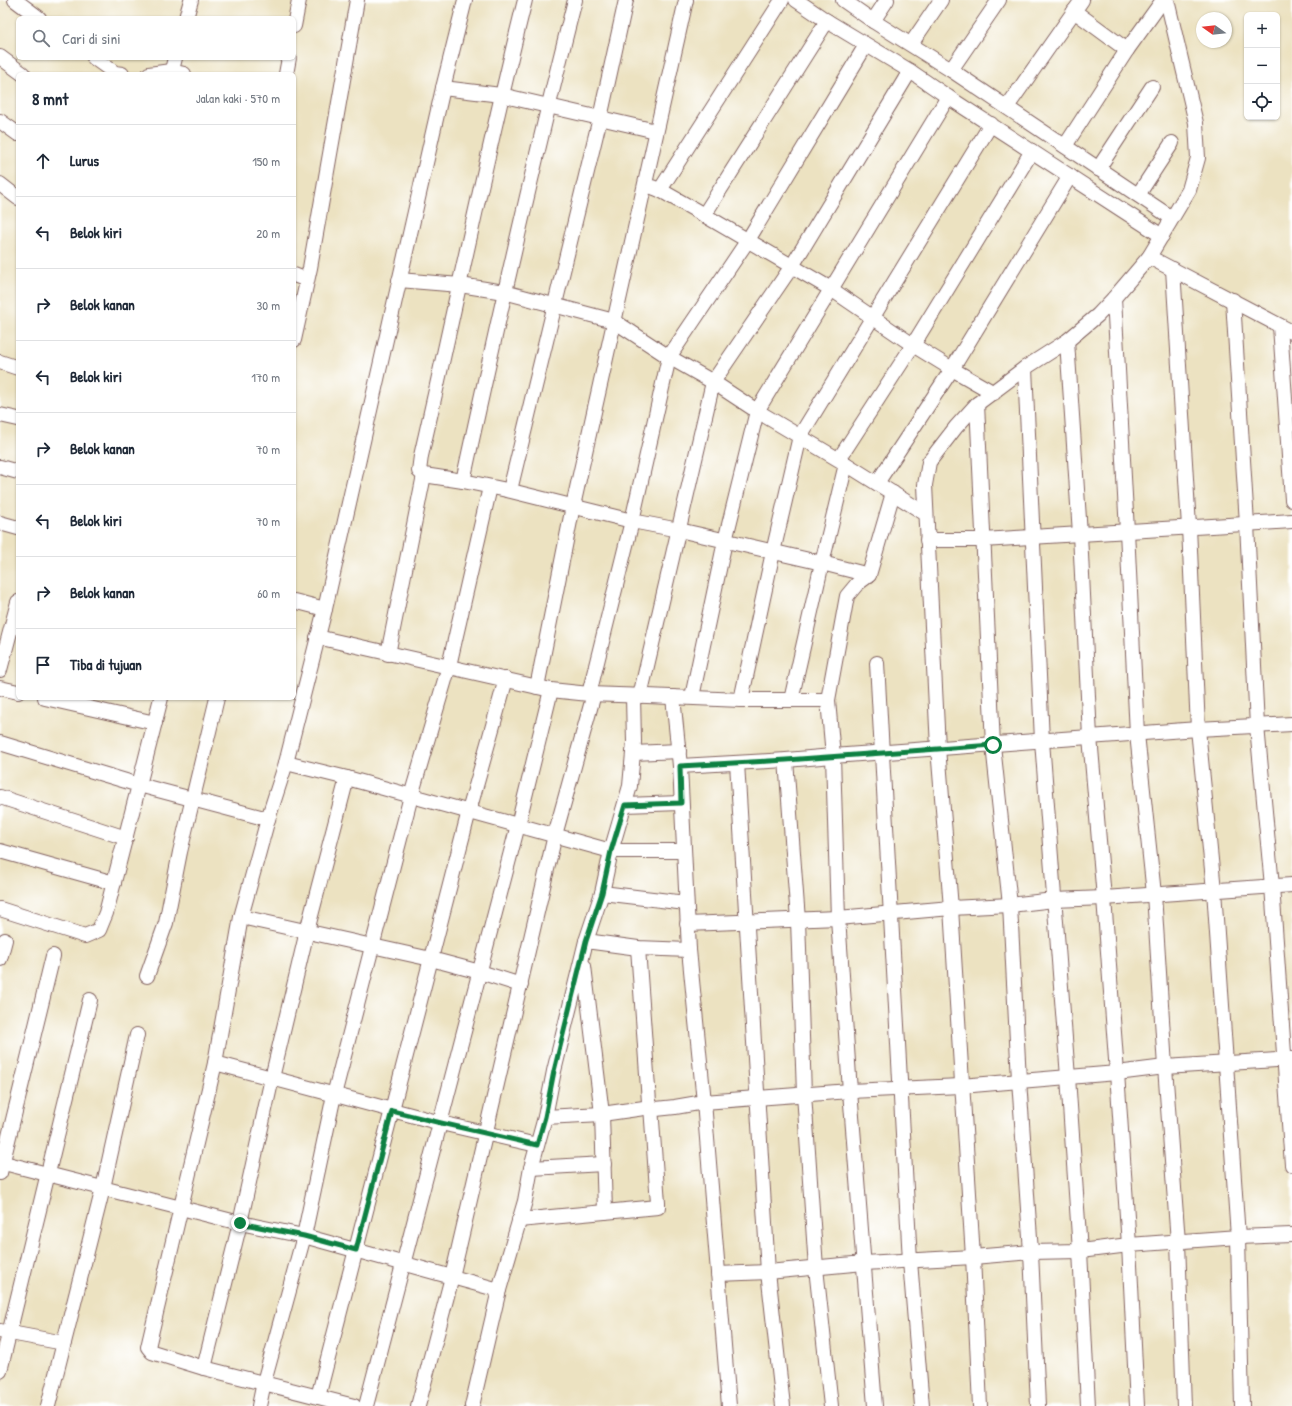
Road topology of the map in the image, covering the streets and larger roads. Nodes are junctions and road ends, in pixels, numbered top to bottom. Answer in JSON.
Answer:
{"nodes":[{"id":1,"x":15,"y":0,"type":"edge"},
{"id":2,"x":191,"y":0,"type":"edge"},
{"id":3,"x":299,"y":0,"type":"edge"},
{"id":4,"x":357,"y":0,"type":"edge"},
{"id":5,"x":465,"y":0,"type":"edge"},
{"id":6,"x":525,"y":0,"type":"edge"},
{"id":7,"x":575,"y":0,"type":"edge"},
{"id":8,"x":626,"y":0,"type":"edge"},
{"id":9,"x":686,"y":0,"type":"edge"},
{"id":10,"x":782,"y":0,"type":"edge"},
{"id":11,"x":796,"y":0,"type":"edge"},
{"id":12,"x":843,"y":0,"type":"edge"},
{"id":13,"x":887,"y":0,"type":"edge"},
{"id":14,"x":941,"y":0,"type":"edge"},
{"id":15,"x":999,"y":0,"type":"edge"},
{"id":16,"x":1163,"y":0,"type":"edge"},
{"id":17,"x":1167,"y":0,"type":"edge"},
{"id":18,"x":1078,"y":6,"type":"edge"},
{"id":19,"x":36,"y":16,"type":"edge"},
{"id":20,"x":187,"y":16,"type":"edge"},
{"id":21,"x":296,"y":16,"type":"edge"},
{"id":22,"x":827,"y":21,"type":"junction"},
{"id":23,"x":873,"y":21,"type":"junction"},
{"id":24,"x":911,"y":44,"type":"junction"},
{"id":25,"x":866,"y":45,"type":"junction"},
{"id":26,"x":1127,"y":50,"type":"junction"},
{"id":27,"x":0,"y":57,"type":"edge"},
{"id":28,"x":97,"y":60,"type":"edge"},
{"id":29,"x":289,"y":60,"type":"edge"},
{"id":30,"x":175,"y":69,"type":"edge"},
{"id":31,"x":951,"y":70,"type":"junction"},
{"id":32,"x":910,"y":71,"type":"junction"},
{"id":33,"x":20,"y":72,"type":"edge"},
{"id":34,"x":114,"y":72,"type":"edge"},
{"id":35,"x":159,"y":72,"type":"edge"},
{"id":36,"x":286,"y":72,"type":"edge"},
{"id":37,"x":1152,"y":87,"type":"dead end"},
{"id":38,"x":443,"y":88,"type":"junction"},
{"id":39,"x":501,"y":95,"type":"junction"},
{"id":40,"x":948,"y":97,"type":"junction"},
{"id":41,"x":548,"y":105,"type":"junction"},
{"id":42,"x":1007,"y":107,"type":"junction"},
{"id":43,"x":600,"y":118,"type":"junction"},
{"id":44,"x":0,"y":121,"type":"edge"},
{"id":45,"x":991,"y":124,"type":"junction"},
{"id":46,"x":656,"y":131,"type":"junction"},
{"id":47,"x":16,"y":133,"type":"edge"},
{"id":48,"x":1172,"y":143,"type":"dead end"},
{"id":49,"x":1065,"y":146,"type":"junction"},
{"id":50,"x":1032,"y":152,"type":"junction"},
{"id":51,"x":1098,"y":169,"type":"junction"},
{"id":52,"x":1070,"y":176,"type":"junction"},
{"id":53,"x":0,"y":184,"type":"edge"},
{"id":54,"x":645,"y":184,"type":"junction"},
{"id":55,"x":660,"y":190,"type":"junction"},
{"id":56,"x":1138,"y":195,"type":"junction"},
{"id":57,"x":16,"y":196,"type":"edge"},
{"id":58,"x":704,"y":214,"type":"junction"},
{"id":59,"x":1172,"y":218,"type":"junction"},
{"id":60,"x":1162,"y":236,"type":"junction"},
{"id":61,"x":748,"y":240,"type":"junction"},
{"id":62,"x":1149,"y":257,"type":"junction"},
{"id":63,"x":792,"y":266,"type":"junction"},
{"id":64,"x":1173,"y":269,"type":"junction"},
{"id":65,"x":296,"y":276,"type":"edge"},
{"id":66,"x":307,"y":280,"type":"junction"},
{"id":67,"x":399,"y":280,"type":"junction"},
{"id":68,"x":460,"y":285,"type":"junction"},
{"id":69,"x":831,"y":289,"type":"junction"},
{"id":70,"x":504,"y":292,"type":"junction"},
{"id":71,"x":1114,"y":298,"type":"junction"},
{"id":72,"x":1233,"y":300,"type":"junction"},
{"id":73,"x":554,"y":306,"type":"junction"},
{"id":74,"x":872,"y":317,"type":"junction"},
{"id":75,"x":614,"y":321,"type":"junction"},
{"id":76,"x":1286,"y":329,"type":"edge"},
{"id":77,"x":296,"y":331,"type":"edge"},
{"id":78,"x":1067,"y":341,"type":"junction"},
{"id":79,"x":913,"y":345,"type":"junction"},
{"id":80,"x":669,"y":357,"type":"junction"},
{"id":81,"x":0,"y":362,"type":"edge"},
{"id":82,"x":16,"y":367,"type":"edge"},
{"id":83,"x":1025,"y":368,"type":"junction"},
{"id":84,"x":952,"y":370,"type":"junction"},
{"id":85,"x":713,"y":382,"type":"junction"},
{"id":86,"x":994,"y":393,"type":"junction"},
{"id":87,"x":978,"y":404,"type":"junction"},
{"id":88,"x":757,"y":411,"type":"junction"},
{"id":89,"x":0,"y":415,"type":"edge"},
{"id":90,"x":16,"y":419,"type":"edge"},
{"id":91,"x":800,"y":436,"type":"junction"},
{"id":92,"x":843,"y":462,"type":"junction"},
{"id":93,"x":0,"y":467,"type":"edge"},
{"id":94,"x":16,"y":471,"type":"edge"},
{"id":95,"x":424,"y":475,"type":"junction"},
{"id":96,"x":463,"y":481,"type":"junction"},
{"id":97,"x":877,"y":483,"type":"junction"},
{"id":98,"x":490,"y":487,"type":"junction"},
{"id":99,"x":507,"y":490,"type":"junction"},
{"id":100,"x":893,"y":493,"type":"junction"},
{"id":101,"x":1292,"y":500,"type":"edge"},
{"id":102,"x":573,"y":506,"type":"junction"},
{"id":103,"x":926,"y":514,"type":"junction"},
{"id":104,"x":632,"y":521,"type":"junction"},
{"id":105,"x":1292,"y":521,"type":"edge"},
{"id":106,"x":0,"y":523,"type":"edge"},
{"id":107,"x":1248,"y":524,"type":"junction"},
{"id":108,"x":16,"y":527,"type":"edge"},
{"id":109,"x":1189,"y":527,"type":"junction"},
{"id":110,"x":679,"y":530,"type":"junction"},
{"id":111,"x":1127,"y":531,"type":"junction"},
{"id":112,"x":1080,"y":534,"type":"junction"},
{"id":113,"x":1033,"y":537,"type":"junction"},
{"id":114,"x":927,"y":540,"type":"junction"},
{"id":115,"x":983,"y":540,"type":"junction"},
{"id":116,"x":725,"y":541,"type":"junction"},
{"id":117,"x":773,"y":552,"type":"junction"},
{"id":118,"x":822,"y":563,"type":"junction"},
{"id":119,"x":869,"y":575,"type":"junction"},
{"id":120,"x":296,"y":602,"type":"edge"},
{"id":121,"x":16,"y":608,"type":"edge"},
{"id":122,"x":325,"y":609,"type":"junction"},
{"id":123,"x":9,"y":631,"type":"edge"},
{"id":124,"x":317,"y":637,"type":"junction"},
{"id":125,"x":388,"y":654,"type":"junction"},
{"id":126,"x":877,"y":663,"type":"dead end"},
{"id":127,"x":449,"y":666,"type":"junction"},
{"id":128,"x":0,"y":670,"type":"edge"},
{"id":129,"x":506,"y":679,"type":"junction"},
{"id":130,"x":0,"y":688,"type":"edge"},
{"id":131,"x":537,"y":688,"type":"junction"},
{"id":132,"x":551,"y":690,"type":"junction"},
{"id":133,"x":16,"y":692,"type":"edge"},
{"id":134,"x":592,"y":694,"type":"junction"},
{"id":135,"x":637,"y":696,"type":"junction"},
{"id":136,"x":674,"y":697,"type":"junction"},
{"id":137,"x":692,"y":697,"type":"junction"},
{"id":138,"x":54,"y":700,"type":"edge"},
{"id":139,"x":161,"y":700,"type":"edge"},
{"id":140,"x":216,"y":700,"type":"edge"},
{"id":141,"x":742,"y":700,"type":"junction"},
{"id":142,"x":791,"y":700,"type":"junction"},
{"id":143,"x":828,"y":700,"type":"junction"},
{"id":144,"x":155,"y":723,"type":"junction"},
{"id":145,"x":1292,"y":724,"type":"edge"},
{"id":146,"x":1257,"y":726,"type":"junction"},
{"id":147,"x":1198,"y":729,"type":"junction"},
{"id":148,"x":1137,"y":734,"type":"junction"},
{"id":149,"x":1090,"y":737,"type":"junction"},
{"id":150,"x":1042,"y":741,"type":"junction"},
{"id":151,"x":0,"y":743,"type":"edge"},
{"id":152,"x":993,"y":745,"type":"junction"},
{"id":153,"x":938,"y":748,"type":"junction"},
{"id":154,"x":678,"y":751,"type":"junction"},
{"id":155,"x":882,"y":753,"type":"junction"},
{"id":156,"x":633,"y":754,"type":"junction"},
{"id":157,"x":833,"y":756,"type":"junction"},
{"id":158,"x":786,"y":760,"type":"junction"},
{"id":159,"x":286,"y":763,"type":"junction"},
{"id":160,"x":737,"y":763,"type":"junction"},
{"id":161,"x":680,"y":766,"type":"junction"},
{"id":162,"x":347,"y":778,"type":"junction"},
{"id":163,"x":139,"y":785,"type":"junction"},
{"id":164,"x":411,"y":796,"type":"junction"},
{"id":165,"x":0,"y":797,"type":"edge"},
{"id":166,"x":193,"y":800,"type":"junction"},
{"id":167,"x":681,"y":803,"type":"junction"},
{"id":168,"x":625,"y":805,"type":"junction"},
{"id":169,"x":469,"y":811,"type":"junction"},
{"id":170,"x":268,"y":819,"type":"junction"},
{"id":171,"x":518,"y":825,"type":"junction"},
{"id":172,"x":555,"y":835,"type":"junction"},
{"id":173,"x":126,"y":838,"type":"junction"},
{"id":174,"x":0,"y":851,"type":"edge"},
{"id":175,"x":611,"y":851,"type":"junction"},
{"id":176,"x":683,"y":851,"type":"junction"},
{"id":177,"x":114,"y":883,"type":"junction"},
{"id":178,"x":1292,"y":885,"type":"edge"},
{"id":179,"x":1272,"y":886,"type":"junction"},
{"id":180,"x":1214,"y":890,"type":"junction"},
{"id":181,"x":602,"y":893,"type":"junction"},
{"id":182,"x":1154,"y":894,"type":"junction"},
{"id":183,"x":1104,"y":898,"type":"junction"},
{"id":184,"x":1054,"y":900,"type":"junction"},
{"id":185,"x":686,"y":903,"type":"junction"},
{"id":186,"x":1010,"y":905,"type":"junction"},
{"id":187,"x":951,"y":908,"type":"junction"},
{"id":188,"x":0,"y":909,"type":"edge"},
{"id":189,"x":891,"y":914,"type":"junction"},
{"id":190,"x":241,"y":917,"type":"junction"},
{"id":191,"x":838,"y":918,"type":"junction"},
{"id":192,"x":798,"y":920,"type":"junction"},
{"id":193,"x":746,"y":922,"type":"junction"},
{"id":194,"x":687,"y":924,"type":"junction"},
{"id":195,"x":307,"y":931,"type":"junction"},
{"id":196,"x":5,"y":940,"type":"dead end"},
{"id":197,"x":586,"y":941,"type":"junction"},
{"id":198,"x":372,"y":947,"type":"junction"},
{"id":199,"x":638,"y":948,"type":"junction"},
{"id":200,"x":689,"y":950,"type":"junction"},
{"id":201,"x":53,"y":956,"type":"dead end"},
{"id":202,"x":582,"y":958,"type":"junction"},
{"id":203,"x":0,"y":959,"type":"edge"},
{"id":204,"x":431,"y":959,"type":"junction"},
{"id":205,"x":480,"y":972,"type":"junction"},
{"id":206,"x":147,"y":976,"type":"dead end"},
{"id":207,"x":521,"y":985,"type":"junction"},
{"id":208,"x":90,"y":1000,"type":"dead end"},
{"id":209,"x":137,"y":1035,"type":"dead end"},
{"id":210,"x":1289,"y":1060,"type":"edge"},
{"id":211,"x":215,"y":1063,"type":"junction"},
{"id":212,"x":1226,"y":1064,"type":"junction"},
{"id":213,"x":1165,"y":1067,"type":"junction"},
{"id":214,"x":1117,"y":1073,"type":"junction"},
{"id":215,"x":1068,"y":1077,"type":"junction"},
{"id":216,"x":272,"y":1078,"type":"junction"},
{"id":217,"x":1019,"y":1080,"type":"junction"},
{"id":218,"x":961,"y":1086,"type":"junction"},
{"id":219,"x":901,"y":1089,"type":"junction"},
{"id":220,"x":850,"y":1091,"type":"junction"},
{"id":221,"x":804,"y":1094,"type":"junction"},
{"id":222,"x":334,"y":1095,"type":"junction"},
{"id":223,"x":757,"y":1098,"type":"junction"},
{"id":224,"x":704,"y":1102,"type":"junction"},
{"id":225,"x":651,"y":1107,"type":"junction"},
{"id":226,"x":392,"y":1111,"type":"junction"},
{"id":227,"x":602,"y":1114,"type":"junction"},
{"id":228,"x":545,"y":1117,"type":"junction"},
{"id":229,"x":441,"y":1123,"type":"junction"},
{"id":230,"x":486,"y":1132,"type":"junction"},
{"id":231,"x":537,"y":1145,"type":"junction"},
{"id":232,"x":604,"y":1164,"type":"junction"},
{"id":233,"x":1292,"y":1165,"type":"edge"},
{"id":234,"x":1,"y":1166,"type":"edge"},
{"id":235,"x":531,"y":1168,"type":"junction"},
{"id":236,"x":48,"y":1175,"type":"junction"},
{"id":237,"x":103,"y":1188,"type":"junction"},
{"id":238,"x":180,"y":1207,"type":"junction"},
{"id":239,"x":605,"y":1212,"type":"junction"},
{"id":240,"x":519,"y":1220,"type":"junction"},
{"id":241,"x":240,"y":1223,"type":"junction"},
{"id":242,"x":1292,"y":1235,"type":"edge"},
{"id":243,"x":304,"y":1236,"type":"junction"},
{"id":244,"x":1238,"y":1237,"type":"junction"},
{"id":245,"x":1178,"y":1242,"type":"junction"},
{"id":246,"x":1129,"y":1245,"type":"junction"},
{"id":247,"x":356,"y":1250,"type":"junction"},
{"id":248,"x":1080,"y":1251,"type":"junction"},
{"id":249,"x":1031,"y":1252,"type":"junction"},
{"id":250,"x":973,"y":1257,"type":"junction"},
{"id":251,"x":910,"y":1261,"type":"junction"},
{"id":252,"x":404,"y":1263,"type":"junction"},
{"id":253,"x":864,"y":1263,"type":"junction"},
{"id":254,"x":816,"y":1268,"type":"junction"},
{"id":255,"x":768,"y":1272,"type":"junction"},
{"id":256,"x":718,"y":1274,"type":"junction"},
{"id":257,"x":452,"y":1277,"type":"junction"},
{"id":258,"x":499,"y":1290,"type":"junction"},
{"id":259,"x":4,"y":1332,"type":"edge"},
{"id":260,"x":64,"y":1343,"type":"junction"},
{"id":261,"x":204,"y":1368,"type":"junction"},
{"id":262,"x":0,"y":1371,"type":"edge"},
{"id":263,"x":264,"y":1382,"type":"junction"},
{"id":264,"x":318,"y":1397,"type":"junction"},
{"id":265,"x":48,"y":1406,"type":"edge"},
{"id":266,"x":259,"y":1406,"type":"edge"},
{"id":267,"x":354,"y":1406,"type":"edge"},
{"id":268,"x":366,"y":1406,"type":"edge"},
{"id":269,"x":418,"y":1406,"type":"edge"},
{"id":270,"x":472,"y":1406,"type":"edge"},
{"id":271,"x":729,"y":1406,"type":"edge"},
{"id":272,"x":783,"y":1406,"type":"edge"},
{"id":273,"x":831,"y":1406,"type":"edge"},
{"id":274,"x":875,"y":1406,"type":"edge"},
{"id":275,"x":922,"y":1406,"type":"edge"},
{"id":276,"x":980,"y":1406,"type":"edge"},
{"id":277,"x":1038,"y":1406,"type":"edge"},
{"id":278,"x":1088,"y":1406,"type":"edge"},
{"id":279,"x":1137,"y":1406,"type":"edge"},
{"id":280,"x":1184,"y":1406,"type":"edge"},
{"id":281,"x":1242,"y":1406,"type":"edge"}],
"edges":[{"from":1,"to":19,"type":"street"},
{"from":2,"to":20,"type":"street"},
{"from":3,"to":21,"type":"street"},
{"from":4,"to":66,"type":"street"},
{"from":5,"to":38,"type":"street"},
{"from":6,"to":39,"type":"street"},
{"from":7,"to":41,"type":"street"},
{"from":8,"to":43,"type":"street"},
{"from":9,"to":46,"type":"street"},
{"from":10,"to":55,"type":"street"},
{"from":11,"to":22,"type":"street"},
{"from":12,"to":23,"type":"street"},
{"from":13,"to":23,"type":"street"},
{"from":14,"to":24,"type":"street"},
{"from":15,"to":31,"type":"street"},
{"from":16,"to":26,"type":"street"},
{"from":17,"to":59,"type":"street"},
{"from":18,"to":26,"type":"street"},
{"from":18,"to":42,"type":"street"},
{"from":22,"to":25,"type":"street"},
{"from":22,"to":58,"type":"street"},
{"from":23,"to":24,"type":"street"},
{"from":24,"to":31,"type":"street"},
{"from":25,"to":32,"type":"street"},
{"from":25,"to":61,"type":"street"},
{"from":26,"to":49,"type":"street"},
{"from":27,"to":33,"type":"street"},
{"from":28,"to":34,"type":"street"},
{"from":29,"to":36,"type":"street"},
{"from":30,"to":35,"type":"street"},
{"from":31,"to":42,"type":"street"},
{"from":32,"to":40,"type":"street"},
{"from":32,"to":63,"type":"street"},
{"from":37,"to":51,"type":"street"},
{"from":38,"to":39,"type":"street"},
{"from":38,"to":67,"type":"street"},
{"from":39,"to":41,"type":"street"},
{"from":39,"to":68,"type":"street"},
{"from":40,"to":45,"type":"street"},
{"from":40,"to":69,"type":"street"},
{"from":41,"to":43,"type":"street"},
{"from":41,"to":70,"type":"street"},
{"from":42,"to":49,"type":"street"},
{"from":43,"to":46,"type":"street"},
{"from":43,"to":73,"type":"street"},
{"from":44,"to":47,"type":"street"},
{"from":45,"to":50,"type":"street"},
{"from":45,"to":74,"type":"street"},
{"from":46,"to":54,"type":"street"},
{"from":48,"to":56,"type":"street"},
{"from":49,"to":51,"type":"street"},
{"from":50,"to":52,"type":"street"},
{"from":50,"to":79,"type":"street"},
{"from":51,"to":56,"type":"street"},
{"from":52,"to":60,"type":"street"},
{"from":52,"to":84,"type":"street"},
{"from":53,"to":57,"type":"street"},
{"from":54,"to":55,"type":"street"},
{"from":54,"to":75,"type":"street"},
{"from":55,"to":58,"type":"street"},
{"from":56,"to":59,"type":"street"},
{"from":58,"to":61,"type":"street"},
{"from":59,"to":60,"type":"street"},
{"from":60,"to":62,"type":"street"},
{"from":61,"to":63,"type":"street"},
{"from":61,"to":80,"type":"street"},
{"from":62,"to":64,"type":"street"},
{"from":62,"to":71,"type":"street"},
{"from":63,"to":69,"type":"street"},
{"from":63,"to":85,"type":"street"},
{"from":64,"to":72,"type":"street"},
{"from":64,"to":109,"type":"street"},
{"from":65,"to":66,"type":"street"},
{"from":66,"to":77,"type":"street"},
{"from":67,"to":68,"type":"street"},
{"from":67,"to":122,"type":"street"},
{"from":68,"to":70,"type":"street"},
{"from":68,"to":95,"type":"street"},
{"from":69,"to":74,"type":"street"},
{"from":69,"to":88,"type":"street"},
{"from":70,"to":73,"type":"street"},
{"from":70,"to":96,"type":"street"},
{"from":71,"to":78,"type":"street"},
{"from":71,"to":111,"type":"street"},
{"from":72,"to":76,"type":"street"},
{"from":72,"to":107,"type":"street"},
{"from":73,"to":75,"type":"street"},
{"from":73,"to":99,"type":"street"},
{"from":74,"to":79,"type":"street"},
{"from":74,"to":91,"type":"street"},
{"from":75,"to":80,"type":"street"},
{"from":75,"to":102,"type":"street"},
{"from":76,"to":101,"type":"street"},
{"from":78,"to":83,"type":"street"},
{"from":78,"to":112,"type":"street"},
{"from":79,"to":84,"type":"street"},
{"from":79,"to":92,"type":"street"},
{"from":80,"to":85,"type":"street"},
{"from":80,"to":104,"type":"street"},
{"from":81,"to":82,"type":"street"},
{"from":83,"to":86,"type":"street"},
{"from":83,"to":113,"type":"street"},
{"from":84,"to":86,"type":"street"},
{"from":84,"to":97,"type":"street"},
{"from":85,"to":88,"type":"street"},
{"from":85,"to":110,"type":"street"},
{"from":86,"to":87,"type":"street"},
{"from":87,"to":103,"type":"street"},
{"from":87,"to":115,"type":"street"},
{"from":88,"to":91,"type":"street"},
{"from":88,"to":116,"type":"street"},
{"from":89,"to":90,"type":"street"},
{"from":91,"to":92,"type":"street"},
{"from":91,"to":117,"type":"street"},
{"from":92,"to":97,"type":"street"},
{"from":92,"to":118,"type":"street"},
{"from":93,"to":94,"type":"street"},
{"from":95,"to":96,"type":"street"},
{"from":95,"to":125,"type":"street"},
{"from":96,"to":98,"type":"street"},
{"from":97,"to":100,"type":"street"},
{"from":98,"to":99,"type":"street"},
{"from":98,"to":127,"type":"street"},
{"from":99,"to":102,"type":"street"},
{"from":100,"to":103,"type":"street"},
{"from":100,"to":119,"type":"street"},
{"from":102,"to":104,"type":"street"},
{"from":102,"to":131,"type":"street"},
{"from":103,"to":114,"type":"street"},
{"from":104,"to":110,"type":"street"},
{"from":104,"to":134,"type":"street"},
{"from":105,"to":107,"type":"street"},
{"from":106,"to":108,"type":"street"},
{"from":107,"to":109,"type":"street"},
{"from":107,"to":146,"type":"street"},
{"from":109,"to":111,"type":"street"},
{"from":109,"to":147,"type":"street"},
{"from":110,"to":116,"type":"street"},
{"from":110,"to":135,"type":"street"},
{"from":111,"to":112,"type":"street"},
{"from":111,"to":148,"type":"street"},
{"from":112,"to":113,"type":"street"},
{"from":112,"to":149,"type":"street"},
{"from":113,"to":115,"type":"street"},
{"from":113,"to":150,"type":"street"},
{"from":114,"to":115,"type":"street"},
{"from":114,"to":153,"type":"street"},
{"from":115,"to":152,"type":"street"},
{"from":116,"to":117,"type":"street"},
{"from":116,"to":137,"type":"street"},
{"from":117,"to":118,"type":"street"},
{"from":117,"to":141,"type":"street"},
{"from":118,"to":119,"type":"street"},
{"from":118,"to":142,"type":"street"},
{"from":119,"to":143,"type":"street"},
{"from":120,"to":122,"type":"street"},
{"from":121,"to":123,"type":"street"},
{"from":122,"to":124,"type":"street"},
{"from":123,"to":128,"type":"street"},
{"from":124,"to":125,"type":"street"},
{"from":124,"to":159,"type":"street"},
{"from":125,"to":127,"type":"street"},
{"from":126,"to":155,"type":"street"},
{"from":127,"to":129,"type":"street"},
{"from":127,"to":164,"type":"street"},
{"from":129,"to":131,"type":"street"},
{"from":129,"to":169,"type":"street"},
{"from":130,"to":133,"type":"street"},
{"from":131,"to":132,"type":"street"},
{"from":132,"to":134,"type":"street"},
{"from":132,"to":171,"type":"street"},
{"from":134,"to":135,"type":"street"},
{"from":134,"to":172,"type":"street"},
{"from":135,"to":136,"type":"street"},
{"from":135,"to":156,"type":"street"},
{"from":136,"to":137,"type":"street"},
{"from":136,"to":154,"type":"street"},
{"from":137,"to":141,"type":"street"},
{"from":138,"to":144,"type":"street"},
{"from":139,"to":144,"type":"street"},
{"from":140,"to":166,"type":"street"},
{"from":141,"to":142,"type":"street"},
{"from":142,"to":143,"type":"street"},
{"from":143,"to":157,"type":"street"},
{"from":144,"to":163,"type":"street"},
{"from":145,"to":146,"type":"street"},
{"from":146,"to":147,"type":"street"},
{"from":146,"to":179,"type":"street"},
{"from":147,"to":148,"type":"street"},
{"from":147,"to":180,"type":"street"},
{"from":148,"to":149,"type":"street"},
{"from":148,"to":182,"type":"street"},
{"from":149,"to":150,"type":"street"},
{"from":149,"to":183,"type":"street"},
{"from":150,"to":152,"type":"street"},
{"from":150,"to":184,"type":"street"},
{"from":151,"to":163,"type":"street"},
{"from":152,"to":153,"type":"street"},
{"from":152,"to":186,"type":"street"},
{"from":153,"to":155,"type":"street"},
{"from":153,"to":187,"type":"street"},
{"from":154,"to":156,"type":"street"},
{"from":154,"to":161,"type":"street"},
{"from":155,"to":157,"type":"street"},
{"from":155,"to":189,"type":"street"},
{"from":156,"to":168,"type":"street"},
{"from":157,"to":158,"type":"street"},
{"from":157,"to":191,"type":"street"},
{"from":158,"to":160,"type":"street"},
{"from":158,"to":192,"type":"street"},
{"from":159,"to":162,"type":"street"},
{"from":159,"to":170,"type":"street"},
{"from":160,"to":161,"type":"street"},
{"from":160,"to":193,"type":"street"},
{"from":161,"to":167,"type":"street"},
{"from":162,"to":164,"type":"street"},
{"from":162,"to":195,"type":"street"},
{"from":163,"to":166,"type":"street"},
{"from":163,"to":173,"type":"street"},
{"from":164,"to":169,"type":"street"},
{"from":164,"to":198,"type":"street"},
{"from":165,"to":173,"type":"street"},
{"from":166,"to":170,"type":"street"},
{"from":166,"to":206,"type":"street"},
{"from":167,"to":168,"type":"street"},
{"from":167,"to":176,"type":"street"},
{"from":168,"to":175,"type":"street"},
{"from":169,"to":171,"type":"street"},
{"from":169,"to":204,"type":"street"},
{"from":170,"to":190,"type":"street"},
{"from":171,"to":172,"type":"street"},
{"from":171,"to":205,"type":"street"},
{"from":172,"to":175,"type":"street"},
{"from":172,"to":207,"type":"street"},
{"from":173,"to":177,"type":"street"},
{"from":174,"to":177,"type":"street"},
{"from":175,"to":176,"type":"street"},
{"from":175,"to":181,"type":"street"},
{"from":176,"to":185,"type":"street"},
{"from":177,"to":188,"type":"street"},
{"from":178,"to":179,"type":"street"},
{"from":179,"to":180,"type":"street"},
{"from":179,"to":210,"type":"street"},
{"from":180,"to":182,"type":"street"},
{"from":180,"to":212,"type":"street"},
{"from":181,"to":185,"type":"street"},
{"from":181,"to":197,"type":"street"},
{"from":182,"to":183,"type":"street"},
{"from":182,"to":213,"type":"street"},
{"from":183,"to":184,"type":"street"},
{"from":183,"to":214,"type":"street"},
{"from":184,"to":186,"type":"street"},
{"from":184,"to":215,"type":"street"},
{"from":185,"to":194,"type":"street"},
{"from":186,"to":187,"type":"street"},
{"from":186,"to":217,"type":"street"},
{"from":187,"to":189,"type":"street"},
{"from":187,"to":218,"type":"street"},
{"from":189,"to":191,"type":"street"},
{"from":189,"to":219,"type":"street"},
{"from":190,"to":195,"type":"street"},
{"from":190,"to":211,"type":"street"},
{"from":191,"to":192,"type":"street"},
{"from":191,"to":220,"type":"street"},
{"from":192,"to":193,"type":"street"},
{"from":192,"to":221,"type":"street"},
{"from":193,"to":194,"type":"street"},
{"from":193,"to":223,"type":"street"},
{"from":194,"to":200,"type":"street"},
{"from":195,"to":198,"type":"street"},
{"from":195,"to":216,"type":"street"},
{"from":196,"to":203,"type":"street"},
{"from":197,"to":199,"type":"street"},
{"from":197,"to":202,"type":"street"},
{"from":198,"to":204,"type":"street"},
{"from":198,"to":222,"type":"street"},
{"from":199,"to":200,"type":"street"},
{"from":199,"to":225,"type":"street"},
{"from":200,"to":224,"type":"street"},
{"from":201,"to":234,"type":"street"},
{"from":202,"to":227,"type":"street"},
{"from":202,"to":228,"type":"street"},
{"from":204,"to":205,"type":"street"},
{"from":204,"to":226,"type":"street"},
{"from":205,"to":207,"type":"street"},
{"from":205,"to":229,"type":"street"},
{"from":207,"to":230,"type":"street"},
{"from":208,"to":236,"type":"street"},
{"from":209,"to":237,"type":"street"},
{"from":210,"to":212,"type":"street"},
{"from":210,"to":233,"type":"street"},
{"from":211,"to":216,"type":"street"},
{"from":211,"to":238,"type":"street"},
{"from":212,"to":213,"type":"street"},
{"from":212,"to":244,"type":"street"},
{"from":213,"to":214,"type":"street"},
{"from":213,"to":245,"type":"street"},
{"from":214,"to":215,"type":"street"},
{"from":214,"to":246,"type":"street"},
{"from":215,"to":217,"type":"street"},
{"from":215,"to":248,"type":"street"},
{"from":216,"to":222,"type":"street"},
{"from":216,"to":241,"type":"street"},
{"from":217,"to":218,"type":"street"},
{"from":217,"to":249,"type":"street"},
{"from":218,"to":219,"type":"street"},
{"from":218,"to":250,"type":"street"},
{"from":219,"to":220,"type":"street"},
{"from":219,"to":251,"type":"street"},
{"from":220,"to":221,"type":"street"},
{"from":220,"to":253,"type":"street"},
{"from":221,"to":223,"type":"street"},
{"from":221,"to":254,"type":"street"},
{"from":222,"to":226,"type":"street"},
{"from":222,"to":243,"type":"street"},
{"from":223,"to":224,"type":"street"},
{"from":223,"to":255,"type":"street"},
{"from":224,"to":225,"type":"street"},
{"from":224,"to":256,"type":"street"},
{"from":225,"to":227,"type":"street"},
{"from":225,"to":239,"type":"street"},
{"from":226,"to":229,"type":"street"},
{"from":226,"to":247,"type":"street"},
{"from":227,"to":228,"type":"street"},
{"from":227,"to":232,"type":"street"},
{"from":228,"to":231,"type":"street"},
{"from":229,"to":230,"type":"street"},
{"from":229,"to":252,"type":"street"},
{"from":230,"to":231,"type":"street"},
{"from":230,"to":257,"type":"street"},
{"from":231,"to":235,"type":"street"},
{"from":232,"to":235,"type":"street"},
{"from":232,"to":239,"type":"street"},
{"from":234,"to":236,"type":"street"},
{"from":235,"to":240,"type":"street"},
{"from":236,"to":237,"type":"street"},
{"from":236,"to":259,"type":"street"},
{"from":237,"to":238,"type":"street"},
{"from":237,"to":260,"type":"street"},
{"from":238,"to":241,"type":"street"},
{"from":238,"to":261,"type":"street"},
{"from":239,"to":240,"type":"street"},
{"from":240,"to":258,"type":"street"},
{"from":241,"to":243,"type":"street"},
{"from":241,"to":261,"type":"street"},
{"from":242,"to":244,"type":"street"},
{"from":243,"to":247,"type":"street"},
{"from":243,"to":263,"type":"street"},
{"from":244,"to":245,"type":"street"},
{"from":244,"to":281,"type":"street"},
{"from":245,"to":246,"type":"street"},
{"from":245,"to":280,"type":"street"},
{"from":246,"to":248,"type":"street"},
{"from":246,"to":279,"type":"street"},
{"from":247,"to":252,"type":"street"},
{"from":247,"to":264,"type":"street"},
{"from":248,"to":249,"type":"street"},
{"from":248,"to":278,"type":"street"},
{"from":249,"to":250,"type":"street"},
{"from":249,"to":277,"type":"street"},
{"from":250,"to":251,"type":"street"},
{"from":250,"to":276,"type":"street"},
{"from":251,"to":253,"type":"street"},
{"from":251,"to":275,"type":"street"},
{"from":252,"to":257,"type":"street"},
{"from":252,"to":268,"type":"street"},
{"from":253,"to":254,"type":"street"},
{"from":253,"to":274,"type":"street"},
{"from":254,"to":255,"type":"street"},
{"from":254,"to":273,"type":"street"},
{"from":255,"to":256,"type":"street"},
{"from":255,"to":272,"type":"street"},
{"from":256,"to":271,"type":"street"},
{"from":257,"to":258,"type":"street"},
{"from":257,"to":269,"type":"street"},
{"from":258,"to":270,"type":"street"},
{"from":259,"to":260,"type":"street"},
{"from":259,"to":262,"type":"street"},
{"from":260,"to":265,"type":"street"},
{"from":261,"to":263,"type":"street"},
{"from":263,"to":264,"type":"street"},
{"from":263,"to":266,"type":"street"},
{"from":264,"to":267,"type":"street"}]}
